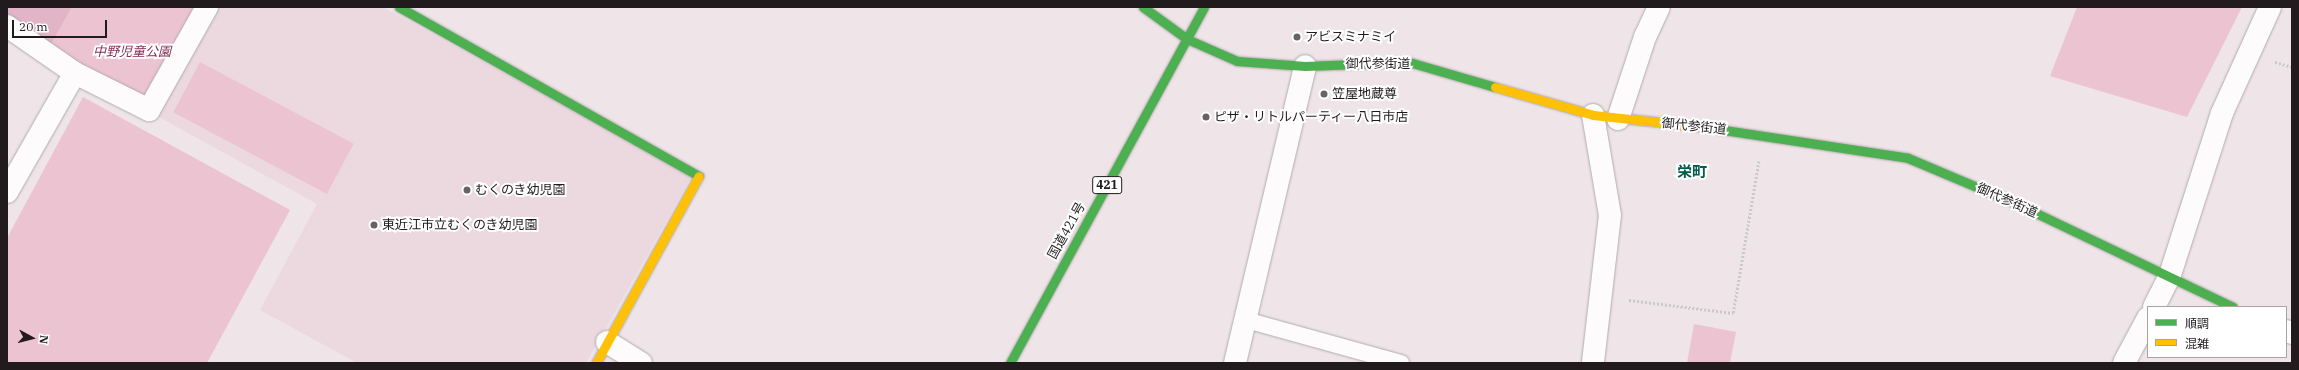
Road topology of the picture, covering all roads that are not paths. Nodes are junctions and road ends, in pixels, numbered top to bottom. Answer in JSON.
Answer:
{"nodes":[{"id":1,"x":207,"y":7,"type":"edge"},
{"id":2,"x":399,"y":7,"type":"edge"},
{"id":3,"x":1143,"y":7,"type":"edge"},
{"id":4,"x":1204,"y":7,"type":"edge"},
{"id":5,"x":1659,"y":7,"type":"edge"},
{"id":6,"x":2270,"y":7,"type":"edge"},
{"id":7,"x":7,"y":26,"type":"edge"},
{"id":8,"x":1187,"y":39,"type":"junction"},
{"id":9,"x":1305,"y":66,"type":"junction"},
{"id":10,"x":75,"y":73,"type":"junction"},
{"id":11,"x":1593,"y":115,"type":"junction"},
{"id":12,"x":1618,"y":119,"type":"junction"},
{"id":13,"x":7,"y":192,"type":"edge"},
{"id":14,"x":2169,"y":278,"type":"junction"},
{"id":15,"x":2155,"y":306,"type":"edge"},
{"id":16,"x":2231,"y":306,"type":"edge"},
{"id":17,"x":1246,"y":320,"type":"junction"},
{"id":18,"x":2147,"y":320,"type":"edge"},
{"id":19,"x":607,"y":342,"type":"junction"},
{"id":20,"x":596,"y":363,"type":"edge"},
{"id":21,"x":641,"y":363,"type":"edge"},
{"id":22,"x":1010,"y":363,"type":"edge"},
{"id":23,"x":1235,"y":363,"type":"edge"},
{"id":24,"x":1401,"y":363,"type":"edge"},
{"id":25,"x":1593,"y":363,"type":"edge"},
{"id":26,"x":2124,"y":363,"type":"edge"}],
"edges":[{"from":1,"to":10,"type":"street"},
{"from":2,"to":19,"type":"main road"},
{"from":3,"to":8,"type":"main road","name":"御代参街道"},
{"from":4,"to":8,"type":"main road","name":"国道421号","number":"421"},
{"from":5,"to":12,"type":"street"},
{"from":6,"to":14,"type":"street"},
{"from":7,"to":10,"type":"street"},
{"from":8,"to":9,"type":"main road","name":"御代参街道"},
{"from":8,"to":22,"type":"main road","name":"国道421号","number":"421"},
{"from":9,"to":11,"type":"main road","name":"御代参街道"},
{"from":9,"to":17,"type":"street"},
{"from":10,"to":13,"type":"street"},
{"from":11,"to":12,"type":"main road","name":"御代参街道"},
{"from":11,"to":25,"type":"street"},
{"from":12,"to":14,"type":"main road","name":"御代参街道"},
{"from":14,"to":15,"type":"street"},
{"from":14,"to":16,"type":"main road","name":"御代参街道"},
{"from":17,"to":23,"type":"street"},
{"from":17,"to":24,"type":"lane"},
{"from":18,"to":26,"type":"street"},
{"from":19,"to":20,"type":"main road"},
{"from":19,"to":21,"type":"street"}]}
